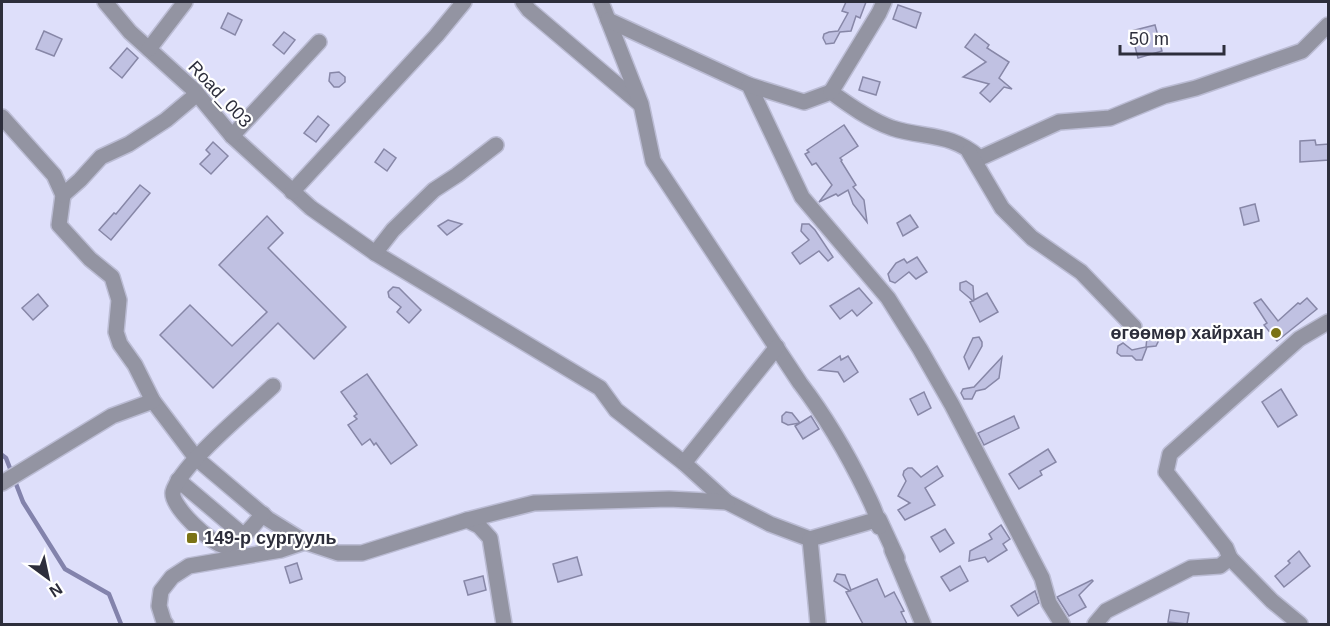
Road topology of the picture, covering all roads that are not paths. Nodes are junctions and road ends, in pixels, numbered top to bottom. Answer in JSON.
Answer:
{"nodes":[{"id":1,"x":105,"y":2,"type":"edge"},
{"id":2,"x":185,"y":2,"type":"edge"},
{"id":3,"x":464,"y":2,"type":"edge"},
{"id":4,"x":523,"y":2,"type":"edge"},
{"id":5,"x":601,"y":2,"type":"edge"},
{"id":6,"x":884,"y":2,"type":"edge"},
{"id":7,"x":608,"y":20,"type":"junction"},
{"id":8,"x":1329,"y":25,"type":"edge"},
{"id":9,"x":319,"y":42,"type":"dead end"},
{"id":10,"x":150,"y":50,"type":"junction"},
{"id":11,"x":749,"y":85,"type":"junction"},
{"id":12,"x":831,"y":92,"type":"junction"},
{"id":13,"x":197,"y":94,"type":"junction"},
{"id":14,"x":641,"y":105,"type":"junction"},
{"id":15,"x":2,"y":117,"type":"edge"},
{"id":16,"x":232,"y":136,"type":"junction"},
{"id":17,"x":496,"y":145,"type":"dead end"},
{"id":18,"x":966,"y":147,"type":"junction"},
{"id":19,"x":292,"y":192,"type":"junction"},
{"id":20,"x":63,"y":195,"type":"junction"},
{"id":21,"x":375,"y":253,"type":"junction"},
{"id":22,"x":1329,"y":322,"type":"edge"},
{"id":23,"x":1134,"y":327,"type":"dead end"},
{"id":24,"x":777,"y":347,"type":"junction"},
{"id":25,"x":273,"y":386,"type":"dead end"},
{"id":26,"x":153,"y":401,"type":"junction"},
{"id":27,"x":196,"y":458,"type":"junction"},
{"id":28,"x":684,"y":463,"type":"junction"},
{"id":29,"x":178,"y":480,"type":"junction"},
{"id":30,"x":2,"y":483,"type":"edge"},
{"id":31,"x":727,"y":502,"type":"junction"},
{"id":32,"x":263,"y":514,"type":"junction"},
{"id":33,"x":879,"y":519,"type":"junction"},
{"id":34,"x":467,"y":520,"type":"junction"},
{"id":35,"x":243,"y":535,"type":"junction"},
{"id":36,"x":810,"y":538,"type":"junction"},
{"id":37,"x":305,"y":542,"type":"junction"},
{"id":38,"x":1230,"y":558,"type":"junction"},
{"id":39,"x":166,"y":624,"type":"edge"},
{"id":40,"x":504,"y":624,"type":"edge"},
{"id":41,"x":818,"y":624,"type":"edge"},
{"id":42,"x":923,"y":624,"type":"edge"},
{"id":43,"x":1062,"y":624,"type":"edge"},
{"id":44,"x":1095,"y":624,"type":"edge"},
{"id":45,"x":1300,"y":624,"type":"edge"}],
"edges":[{"from":1,"to":10,"type":"street","name":"Road_003"},
{"from":2,"to":10,"type":"street"},
{"from":3,"to":19,"type":"street"},
{"from":4,"to":14,"type":"street"},
{"from":5,"to":7,"type":"street"},
{"from":6,"to":12,"type":"street"},
{"from":7,"to":11,"type":"street"},
{"from":7,"to":14,"type":"street"},
{"from":8,"to":18,"type":"street"},
{"from":9,"to":16,"type":"street"},
{"from":10,"to":13,"type":"street","name":"Road_003"},
{"from":11,"to":12,"type":"street"},
{"from":11,"to":43,"type":"street"},
{"from":12,"to":18,"type":"street"},
{"from":13,"to":16,"type":"street","name":"Road_003"},
{"from":13,"to":20,"type":"street"},
{"from":14,"to":24,"type":"street"},
{"from":15,"to":20,"type":"street"},
{"from":16,"to":19,"type":"street","name":"Road_003"},
{"from":17,"to":21,"type":"street"},
{"from":18,"to":23,"type":"street"},
{"from":19,"to":21,"type":"street","name":"Road_003"},
{"from":20,"to":26,"type":"street"},
{"from":21,"to":28,"type":"street","name":"Road_003"},
{"from":22,"to":38,"type":"street"},
{"from":24,"to":28,"type":"street"},
{"from":24,"to":33,"type":"street"},
{"from":25,"to":27,"type":"street"},
{"from":26,"to":27,"type":"street"},
{"from":26,"to":30,"type":"street"},
{"from":27,"to":29,"type":"street"},
{"from":27,"to":32,"type":"street"},
{"from":28,"to":31,"type":"street","name":"Road_003"},
{"from":29,"to":35,"type":"street"},
{"from":29,"to":35,"type":"street"},
{"from":31,"to":34,"type":"street"},
{"from":31,"to":36,"type":"street"},
{"from":32,"to":35,"type":"street"},
{"from":32,"to":37,"type":"street"},
{"from":33,"to":36,"type":"street"},
{"from":33,"to":42,"type":"street"},
{"from":34,"to":37,"type":"street"},
{"from":34,"to":40,"type":"street"},
{"from":36,"to":41,"type":"street"},
{"from":37,"to":39,"type":"street"},
{"from":38,"to":44,"type":"street"},
{"from":38,"to":45,"type":"street"}]}
